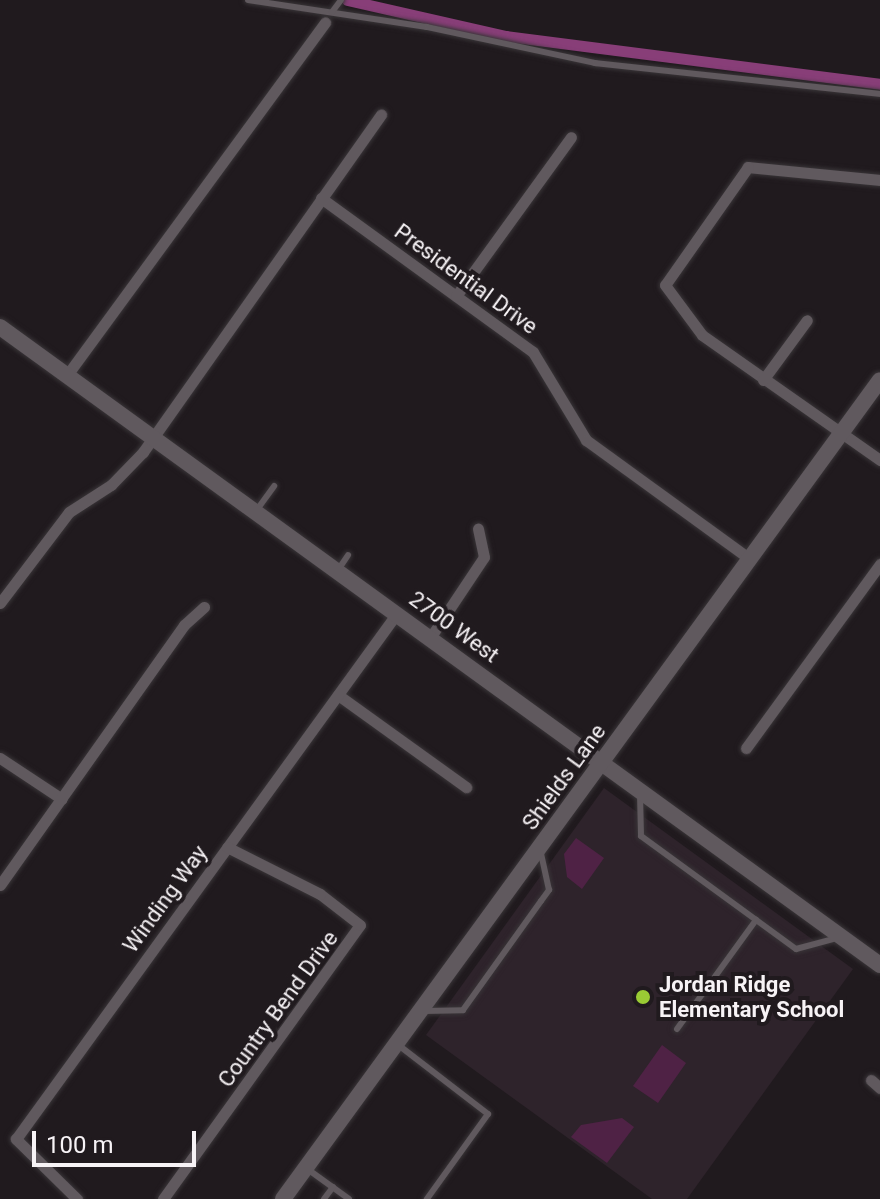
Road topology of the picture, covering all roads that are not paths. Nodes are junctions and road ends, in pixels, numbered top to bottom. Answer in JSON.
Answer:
{"nodes":[{"id":1,"x":248,"y":0,"type":"edge"},
{"id":2,"x":341,"y":0,"type":"edge"},
{"id":3,"x":328,"y":17,"type":"junction"},
{"id":4,"x":880,"y":94,"type":"edge"},
{"id":5,"x":381,"y":115,"type":"dead end"},
{"id":6,"x":571,"y":137,"type":"dead end"},
{"id":7,"x":880,"y":180,"type":"edge"},
{"id":8,"x":321,"y":198,"type":"junction"},
{"id":9,"x":456,"y":296,"type":"junction"},
{"id":10,"x":807,"y":320,"type":"dead end"},
{"id":11,"x":0,"y":327,"type":"edge"},
{"id":12,"x":67,"y":375,"type":"junction"},
{"id":13,"x":763,"y":380,"type":"junction"},
{"id":14,"x":880,"y":380,"type":"edge"},
{"id":15,"x":839,"y":436,"type":"junction"},
{"id":16,"x":154,"y":437,"type":"junction"},
{"id":17,"x":880,"y":460,"type":"edge"},
{"id":18,"x":274,"y":486,"type":"dead end"},
{"id":19,"x":256,"y":511,"type":"junction"},
{"id":20,"x":478,"y":529,"type":"dead end"},
{"id":21,"x":348,"y":555,"type":"dead end"},
{"id":22,"x":750,"y":559,"type":"junction"},
{"id":23,"x":880,"y":564,"type":"edge"},
{"id":24,"x":338,"y":570,"type":"junction"},
{"id":25,"x":0,"y":603,"type":"edge"},
{"id":26,"x":204,"y":607,"type":"dead end"},
{"id":27,"x":397,"y":613,"type":"junction"},
{"id":28,"x":430,"y":638,"type":"junction"},
{"id":29,"x":338,"y":695,"type":"junction"},
{"id":30,"x":746,"y":748,"type":"dead end"},
{"id":31,"x":0,"y":758,"type":"edge"},
{"id":32,"x":602,"y":762,"type":"junction"},
{"id":33,"x":466,"y":787,"type":"dead end"},
{"id":34,"x":640,"y":791,"type":"junction"},
{"id":35,"x":62,"y":799,"type":"junction"},
{"id":36,"x":227,"y":847,"type":"junction"},
{"id":37,"x":540,"y":847,"type":"junction"},
{"id":38,"x":0,"y":885,"type":"edge"},
{"id":39,"x":756,"y":920,"type":"junction"},
{"id":40,"x":842,"y":937,"type":"junction"},
{"id":41,"x":880,"y":965,"type":"edge"},
{"id":42,"x":420,"y":1011,"type":"junction"},
{"id":43,"x":677,"y":1029,"type":"dead end"},
{"id":44,"x":396,"y":1044,"type":"junction"},
{"id":45,"x":306,"y":1168,"type":"junction"},
{"id":46,"x":333,"y":1187,"type":"junction"},
{"id":47,"x":77,"y":1199,"type":"edge"},
{"id":48,"x":163,"y":1199,"type":"edge"},
{"id":49,"x":283,"y":1199,"type":"edge"},
{"id":50,"x":324,"y":1199,"type":"edge"},
{"id":51,"x":349,"y":1199,"type":"edge"},
{"id":52,"x":427,"y":1199,"type":"edge"}],
"edges":[{"from":1,"to":3,"type":"lane"},
{"from":2,"to":3,"type":"lane"},
{"from":3,"to":4,"type":"lane"},
{"from":3,"to":12,"type":"street"},
{"from":5,"to":8,"type":"street"},
{"from":6,"to":9,"type":"street"},
{"from":7,"to":13,"type":"street"},
{"from":8,"to":9,"type":"street","name":"Presidential Drive"},
{"from":8,"to":16,"type":"street"},
{"from":9,"to":22,"type":"street","name":"Presidential Drive"},
{"from":10,"to":13,"type":"street"},
{"from":11,"to":12,"type":"main road","name":"2700 West"},
{"from":12,"to":16,"type":"main road","name":"2700 West"},
{"from":13,"to":15,"type":"street"},
{"from":14,"to":15,"type":"main road","name":"Shields Lane"},
{"from":15,"to":17,"type":"street"},
{"from":15,"to":22,"type":"main road","name":"Shields Lane"},
{"from":16,"to":19,"type":"main road","name":"2700 West"},
{"from":16,"to":25,"type":"street"},
{"from":18,"to":19,"type":"lane"},
{"from":19,"to":24,"type":"main road","name":"2700 West"},
{"from":20,"to":28,"type":"street"},
{"from":21,"to":24,"type":"lane"},
{"from":22,"to":32,"type":"main road","name":"Shields Lane"},
{"from":23,"to":30,"type":"street"},
{"from":24,"to":27,"type":"main road","name":"2700 West"},
{"from":26,"to":35,"type":"street"},
{"from":27,"to":28,"type":"main road","name":"2700 West"},
{"from":27,"to":29,"type":"street","name":"Winding Way"},
{"from":28,"to":32,"type":"main road","name":"2700 West"},
{"from":29,"to":33,"type":"street"},
{"from":29,"to":36,"type":"street","name":"Winding Way"},
{"from":31,"to":35,"type":"street"},
{"from":32,"to":34,"type":"main road","name":"2700 West"},
{"from":32,"to":37,"type":"main road","name":"Shields Lane"},
{"from":34,"to":39,"type":"lane"},
{"from":34,"to":40,"type":"main road","name":"2700 West"},
{"from":35,"to":38,"type":"street"},
{"from":36,"to":47,"type":"street","name":"Winding Way"},
{"from":36,"to":48,"type":"street","name":"Country Bend Drive"},
{"from":37,"to":42,"type":"main road","name":"Shields Lane"},
{"from":37,"to":42,"type":"lane"},
{"from":39,"to":40,"type":"lane"},
{"from":39,"to":43,"type":"lane"},
{"from":40,"to":41,"type":"main road","name":"2700 West"},
{"from":42,"to":44,"type":"main road","name":"Shields Lane"},
{"from":44,"to":45,"type":"main road","name":"Shields Lane"},
{"from":44,"to":52,"type":"lane"},
{"from":45,"to":46,"type":"lane"},
{"from":45,"to":49,"type":"main road","name":"Shields Lane"},
{"from":46,"to":50,"type":"lane"},
{"from":46,"to":51,"type":"lane"}]}
